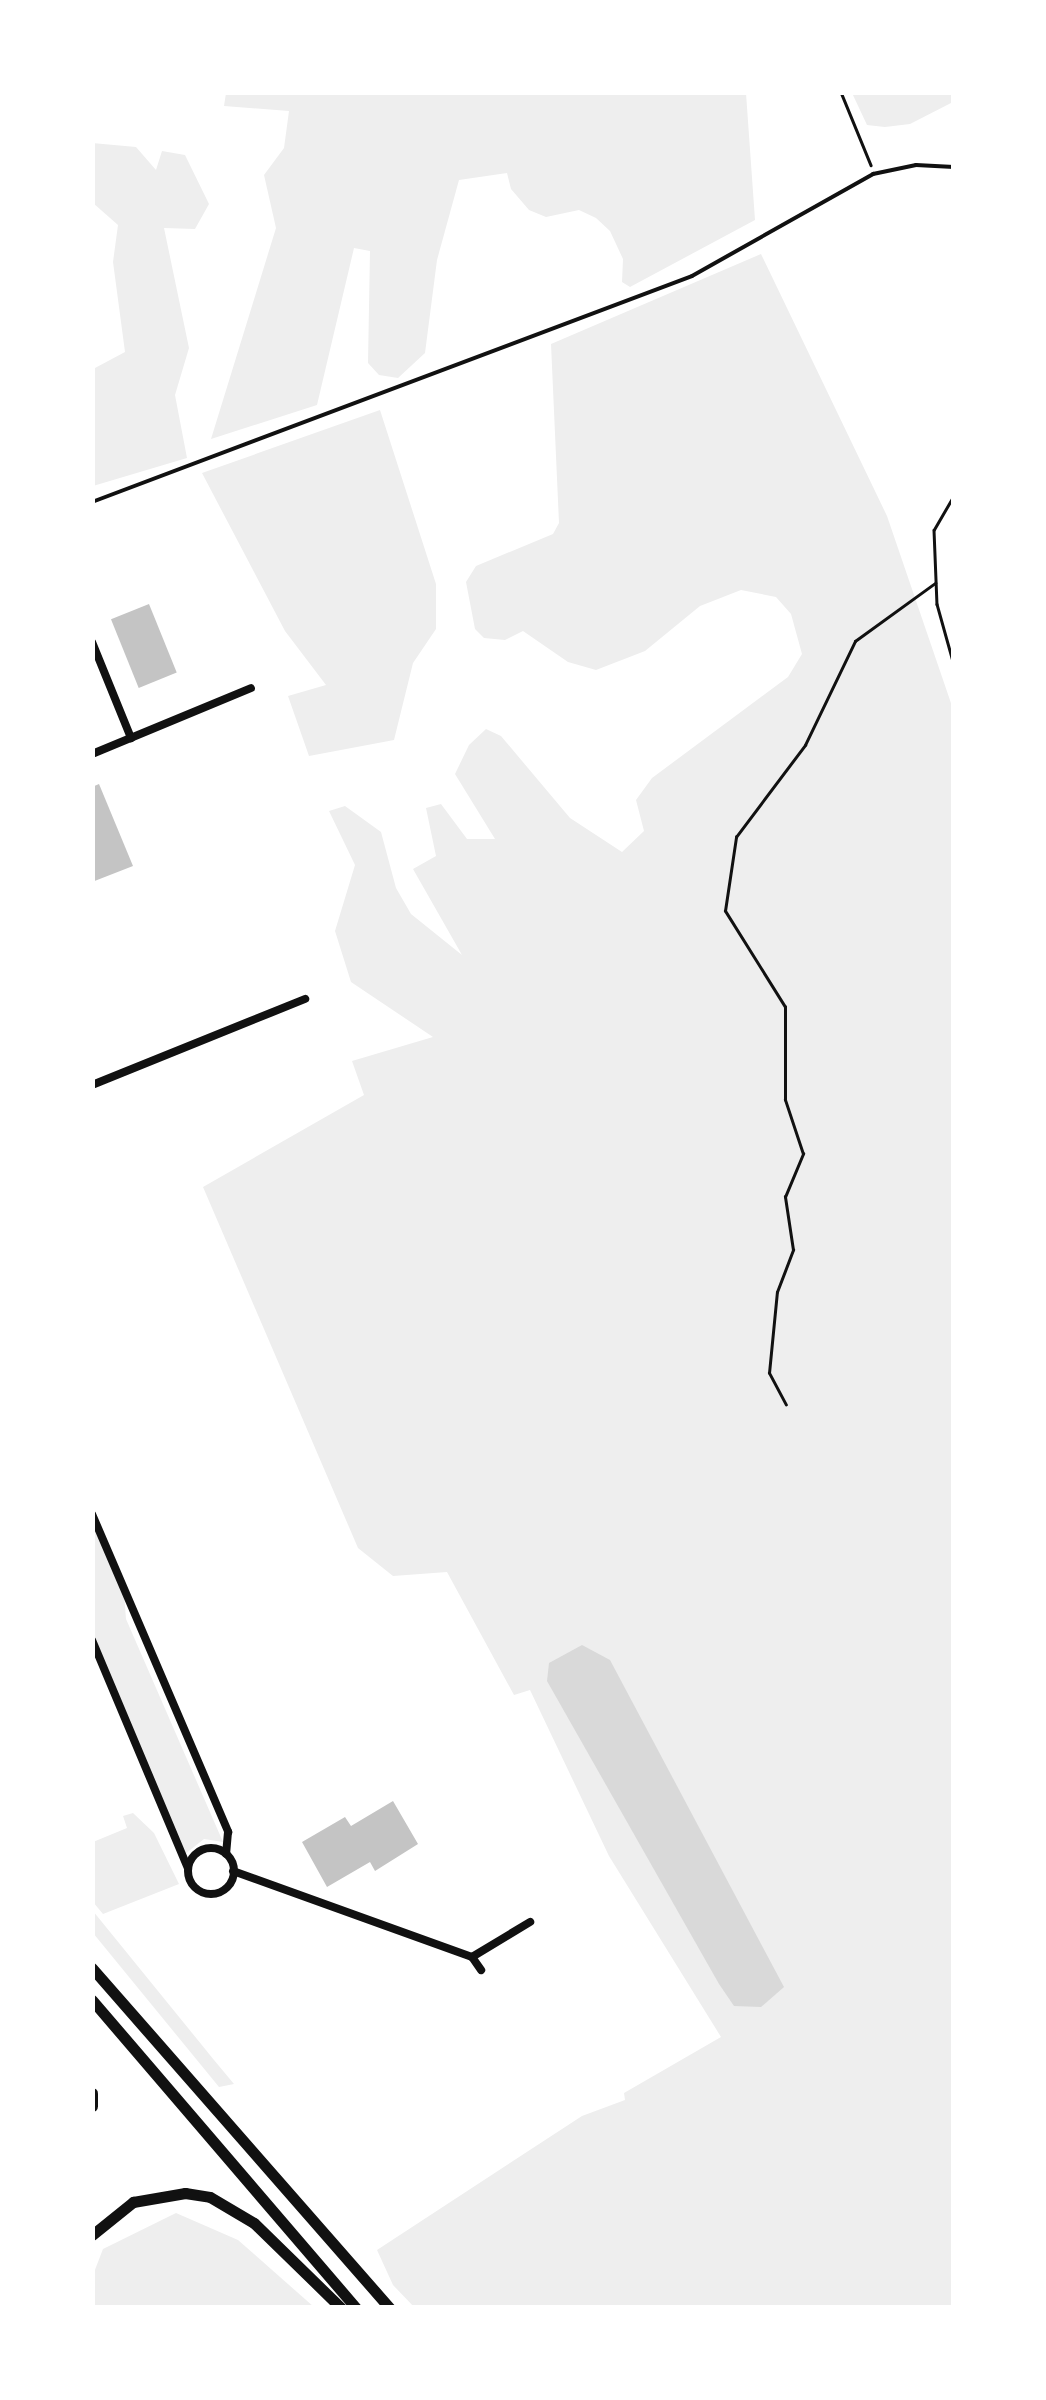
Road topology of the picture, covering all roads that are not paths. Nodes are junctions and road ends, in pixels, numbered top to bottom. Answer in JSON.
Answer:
{"nodes":[{"id":1,"x":954,"y":167,"type":"edge"},
{"id":2,"x":92,"y":502,"type":"edge"},
{"id":3,"x":92,"y":642,"type":"edge"},
{"id":4,"x":250,"y":688,"type":"dead end"},
{"id":5,"x":132,"y":738,"type":"junction"},
{"id":6,"x":92,"y":754,"type":"edge"},
{"id":7,"x":305,"y":1000,"type":"dead end"},
{"id":8,"x":92,"y":1085,"type":"edge"},
{"id":9,"x":92,"y":1514,"type":"edge"},
{"id":10,"x":92,"y":1640,"type":"edge"},
{"id":11,"x":226,"y":1854,"type":"junction"},
{"id":12,"x":188,"y":1868,"type":"junction"},
{"id":13,"x":234,"y":1871,"type":"junction"},
{"id":14,"x":530,"y":1922,"type":"dead end"},
{"id":15,"x":472,"y":1957,"type":"junction"},
{"id":16,"x":92,"y":1965,"type":"edge"},
{"id":17,"x":481,"y":1970,"type":"dead end"},
{"id":18,"x":92,"y":2000,"type":"edge"},
{"id":19,"x":92,"y":2093,"type":"edge"},
{"id":20,"x":92,"y":2106,"type":"edge"},
{"id":21,"x":92,"y":2234,"type":"edge"},
{"id":22,"x":341,"y":2308,"type":"edge"},
{"id":23,"x":356,"y":2308,"type":"edge"},
{"id":24,"x":390,"y":2308,"type":"edge"}],
"edges":[{"from":1,"to":2,"type":"lane"},
{"from":3,"to":5,"type":"street"},
{"from":4,"to":5,"type":"street"},
{"from":5,"to":6,"type":"street"},
{"from":7,"to":8,"type":"street"},
{"from":9,"to":11,"type":"street"},
{"from":10,"to":12,"type":"street"},
{"from":11,"to":12,"type":"street"},
{"from":11,"to":13,"type":"street"},
{"from":12,"to":13,"type":"street"},
{"from":13,"to":15,"type":"street"},
{"from":14,"to":15,"type":"street"},
{"from":15,"to":17,"type":"street"},
{"from":16,"to":24,"type":"highway"},
{"from":18,"to":23,"type":"highway"},
{"from":19,"to":20,"type":"highway"},
{"from":21,"to":22,"type":"highway"}]}
